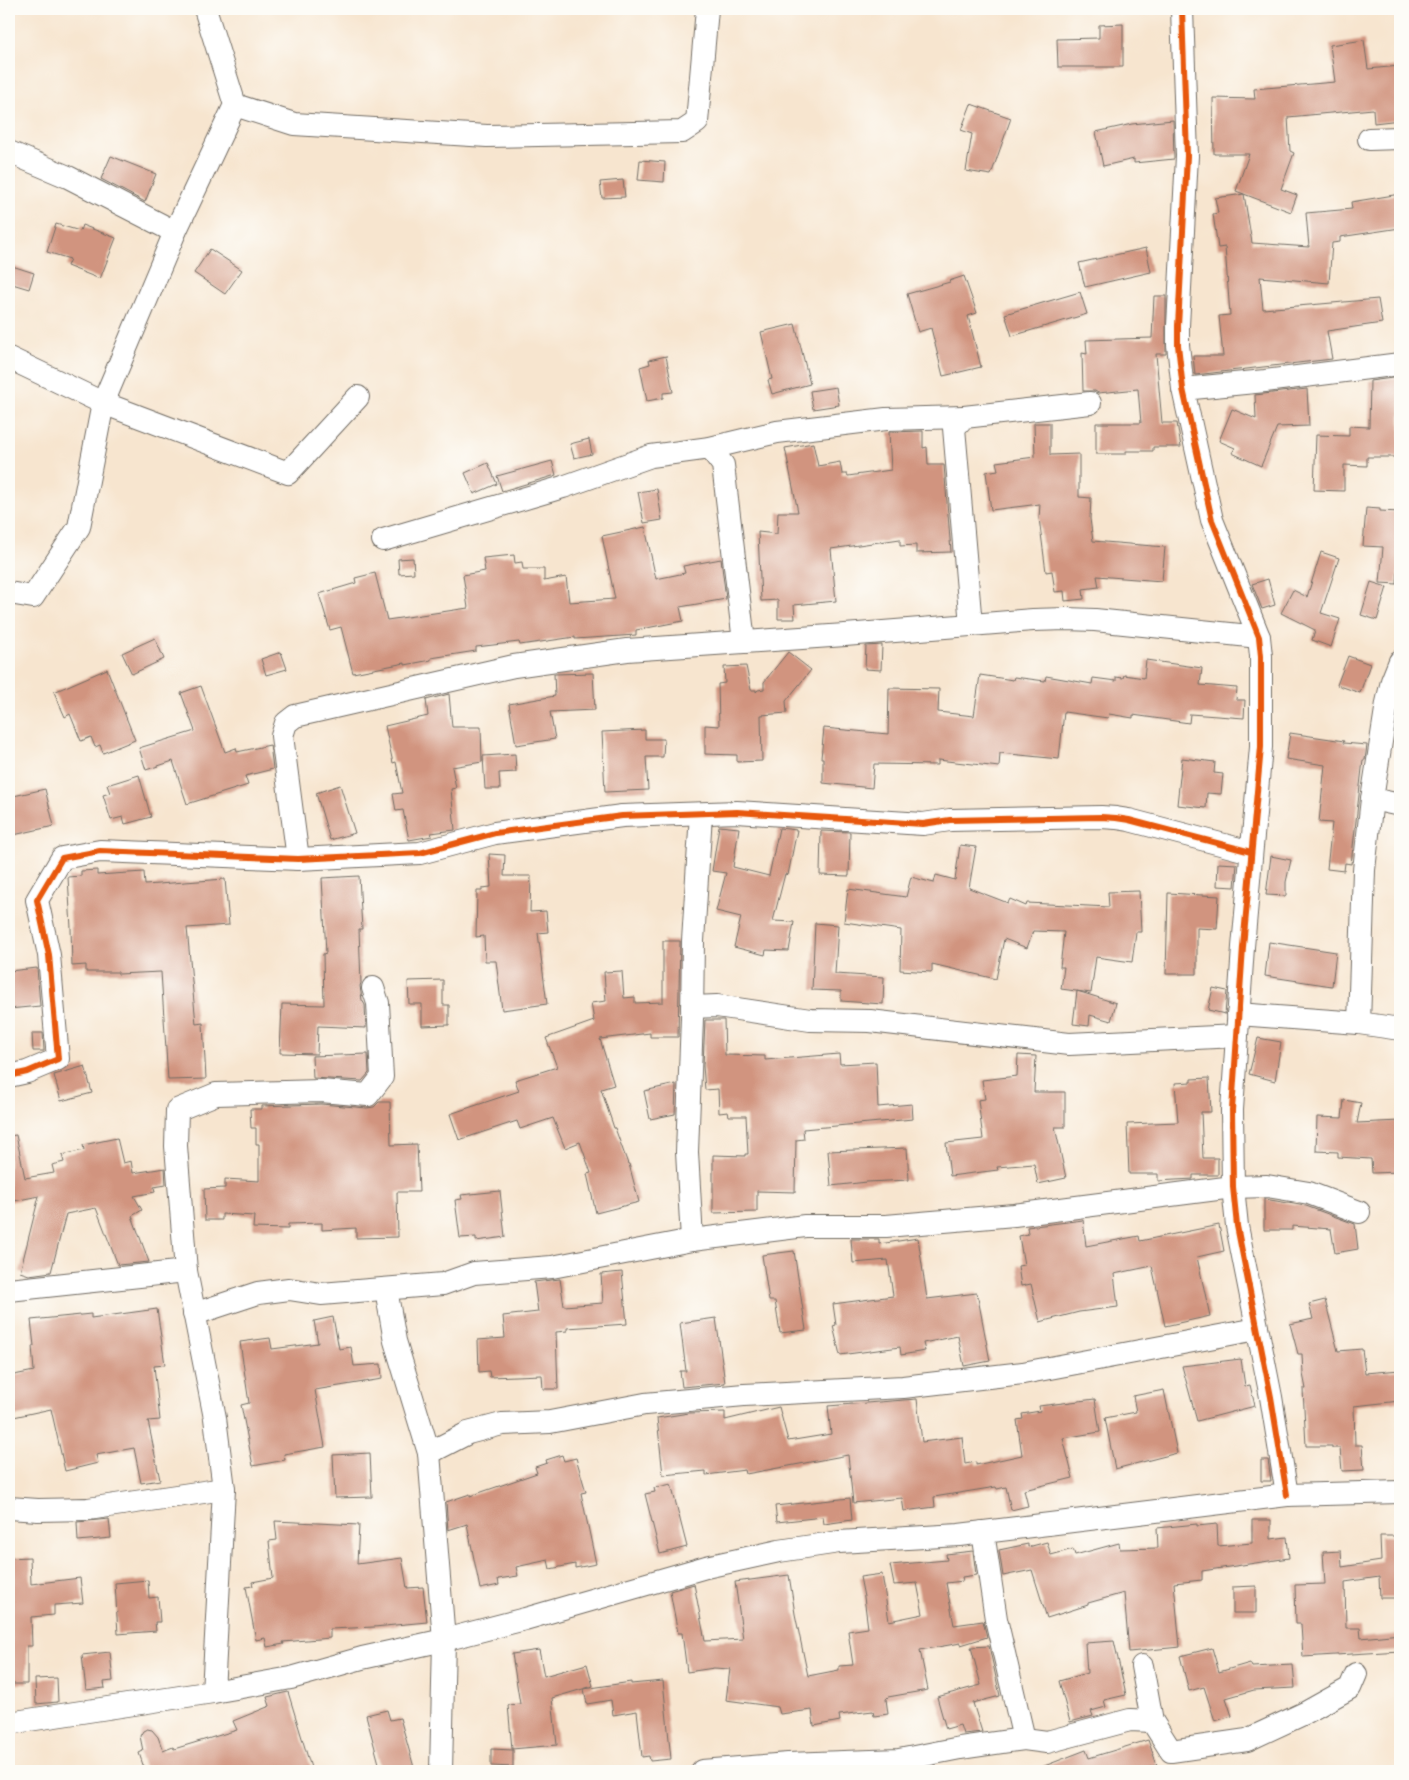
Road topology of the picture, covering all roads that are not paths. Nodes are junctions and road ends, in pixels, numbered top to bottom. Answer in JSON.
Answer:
{"nodes":[{"id":1,"x":205,"y":9,"type":"edge"},
{"id":2,"x":707,"y":9,"type":"edge"},
{"id":3,"x":1182,"y":9,"type":"edge"},
{"id":4,"x":235,"y":105,"type":"junction"},
{"id":5,"x":1400,"y":138,"type":"edge"},
{"id":6,"x":1369,"y":139,"type":"dead end"},
{"id":7,"x":9,"y":152,"type":"edge"},
{"id":8,"x":175,"y":232,"type":"junction"},
{"id":9,"x":9,"y":358,"type":"edge"},
{"id":10,"x":1400,"y":364,"type":"edge"},
{"id":11,"x":1183,"y":389,"type":"junction"},
{"id":12,"x":358,"y":397,"type":"dead end"},
{"id":13,"x":104,"y":403,"type":"junction"},
{"id":14,"x":1090,"y":404,"type":"dead end"},
{"id":15,"x":964,"y":417,"type":"junction"},
{"id":16,"x":710,"y":448,"type":"junction"},
{"id":17,"x":383,"y":540,"type":"dead end"},
{"id":18,"x":9,"y":593,"type":"edge"},
{"id":19,"x":971,"y":625,"type":"junction"},
{"id":20,"x":1259,"y":637,"type":"junction"},
{"id":21,"x":744,"y":642,"type":"junction"},
{"id":22,"x":1400,"y":663,"type":"edge"},
{"id":23,"x":1372,"y":799,"type":"junction"},
{"id":24,"x":1400,"y":805,"type":"edge"},
{"id":25,"x":701,"y":814,"type":"junction"},
{"id":26,"x":1252,"y":852,"type":"junction"},
{"id":27,"x":298,"y":859,"type":"junction"},
{"id":28,"x":373,"y":988,"type":"dead end"},
{"id":29,"x":692,"y":1007,"type":"junction"},
{"id":30,"x":1359,"y":1023,"type":"junction"},
{"id":31,"x":1238,"y":1025,"type":"junction"},
{"id":32,"x":1400,"y":1029,"type":"edge"},
{"id":33,"x":9,"y":1076,"type":"edge"},
{"id":34,"x":1233,"y":1186,"type":"junction"},
{"id":35,"x":1359,"y":1212,"type":"dead end"},
{"id":36,"x":692,"y":1240,"type":"junction"},
{"id":37,"x":186,"y":1271,"type":"junction"},
{"id":38,"x":386,"y":1289,"type":"junction"},
{"id":39,"x":9,"y":1290,"type":"edge"},
{"id":40,"x":194,"y":1314,"type":"junction"},
{"id":41,"x":1257,"y":1329,"type":"junction"},
{"id":42,"x":429,"y":1453,"type":"junction"},
{"id":43,"x":224,"y":1489,"type":"junction"},
{"id":44,"x":1400,"y":1492,"type":"edge"},
{"id":45,"x":1287,"y":1495,"type":"junction"},
{"id":46,"x":9,"y":1508,"type":"edge"},
{"id":47,"x":982,"y":1532,"type":"junction"},
{"id":48,"x":444,"y":1640,"type":"junction"},
{"id":49,"x":1142,"y":1666,"type":"dead end"},
{"id":50,"x":1356,"y":1674,"type":"dead end"},
{"id":51,"x":213,"y":1692,"type":"junction"},
{"id":52,"x":1152,"y":1721,"type":"junction"},
{"id":53,"x":9,"y":1724,"type":"edge"},
{"id":54,"x":1024,"y":1738,"type":"junction"},
{"id":55,"x":441,"y":1771,"type":"edge"},
{"id":56,"x":702,"y":1771,"type":"edge"}],
"edges":[{"from":1,"to":4,"type":"street"},
{"from":2,"to":4,"type":"street"},
{"from":3,"to":11,"type":"street"},
{"from":4,"to":8,"type":"street"},
{"from":5,"to":6,"type":"street"},
{"from":7,"to":8,"type":"street"},
{"from":8,"to":13,"type":"street"},
{"from":9,"to":13,"type":"street"},
{"from":10,"to":11,"type":"street"},
{"from":11,"to":20,"type":"street"},
{"from":12,"to":13,"type":"street"},
{"from":13,"to":18,"type":"street"},
{"from":14,"to":15,"type":"street"},
{"from":15,"to":16,"type":"street"},
{"from":15,"to":19,"type":"street"},
{"from":16,"to":17,"type":"street"},
{"from":16,"to":21,"type":"street"},
{"from":19,"to":20,"type":"street"},
{"from":19,"to":21,"type":"street"},
{"from":20,"to":26,"type":"street"},
{"from":21,"to":27,"type":"street"},
{"from":22,"to":23,"type":"street"},
{"from":23,"to":24,"type":"street"},
{"from":23,"to":30,"type":"street"},
{"from":25,"to":26,"type":"street"},
{"from":25,"to":27,"type":"street"},
{"from":25,"to":29,"type":"street"},
{"from":26,"to":31,"type":"street"},
{"from":27,"to":33,"type":"street"},
{"from":28,"to":37,"type":"street"},
{"from":29,"to":31,"type":"street"},
{"from":29,"to":36,"type":"street"},
{"from":30,"to":31,"type":"street"},
{"from":30,"to":32,"type":"street"},
{"from":31,"to":34,"type":"street"},
{"from":34,"to":35,"type":"street"},
{"from":34,"to":36,"type":"street"},
{"from":34,"to":41,"type":"street"},
{"from":36,"to":38,"type":"street"},
{"from":37,"to":39,"type":"street"},
{"from":37,"to":40,"type":"street"},
{"from":38,"to":40,"type":"street"},
{"from":38,"to":42,"type":"street"},
{"from":40,"to":43,"type":"street"},
{"from":41,"to":42,"type":"street"},
{"from":41,"to":45,"type":"street"},
{"from":42,"to":48,"type":"street"},
{"from":43,"to":46,"type":"street"},
{"from":43,"to":51,"type":"street"},
{"from":44,"to":45,"type":"street"},
{"from":45,"to":47,"type":"street"},
{"from":47,"to":48,"type":"street"},
{"from":47,"to":54,"type":"street"},
{"from":48,"to":51,"type":"street"},
{"from":48,"to":55,"type":"street"},
{"from":49,"to":52,"type":"street"},
{"from":50,"to":52,"type":"street"},
{"from":51,"to":53,"type":"street"},
{"from":52,"to":54,"type":"street"},
{"from":54,"to":56,"type":"street"}]}
